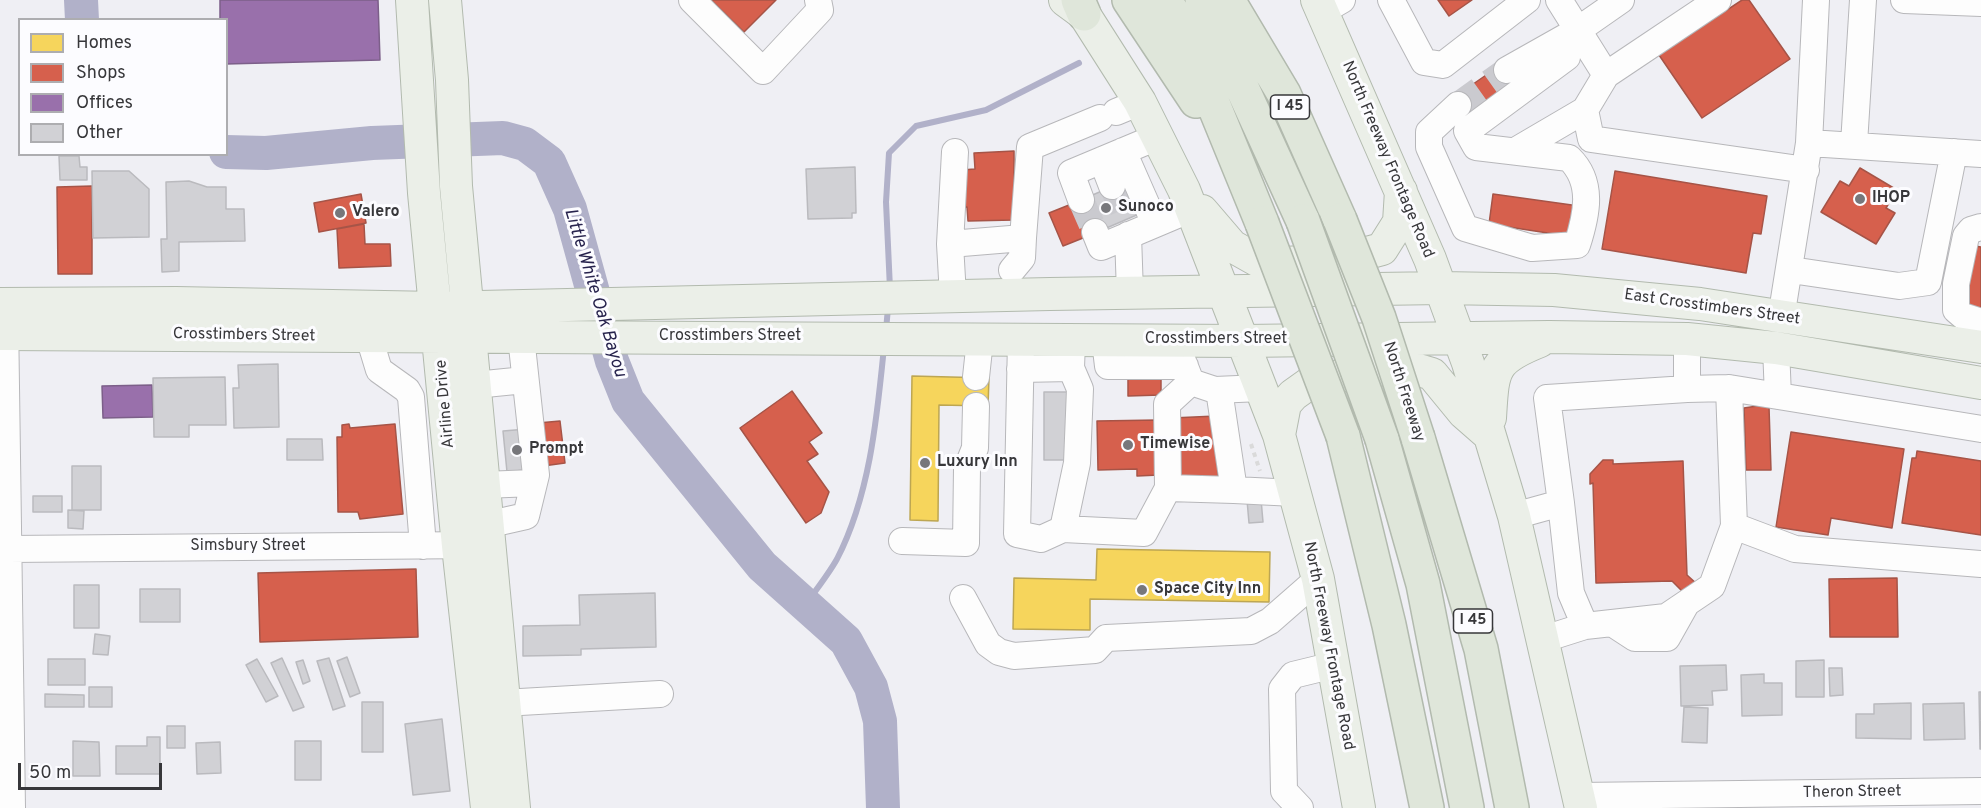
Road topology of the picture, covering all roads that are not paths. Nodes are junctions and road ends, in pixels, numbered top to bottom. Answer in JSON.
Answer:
{"nodes":[{"id":1,"x":412,"y":0,"type":"edge"},
{"id":2,"x":445,"y":0,"type":"edge"},
{"id":3,"x":692,"y":0,"type":"edge"},
{"id":4,"x":818,"y":0,"type":"edge"},
{"id":5,"x":1129,"y":0,"type":"edge"},
{"id":6,"x":1165,"y":0,"type":"edge"},
{"id":7,"x":1202,"y":0,"type":"edge"},
{"id":8,"x":1228,"y":0,"type":"edge"},
{"id":9,"x":1391,"y":0,"type":"edge"},
{"id":10,"x":1527,"y":0,"type":"edge"},
{"id":11,"x":1559,"y":0,"type":"edge"},
{"id":12,"x":1621,"y":0,"type":"edge"},
{"id":13,"x":1718,"y":0,"type":"edge"},
{"id":14,"x":1816,"y":0,"type":"edge"},
{"id":15,"x":1863,"y":0,"type":"edge"},
{"id":16,"x":1904,"y":0,"type":"edge"},
{"id":17,"x":1981,"y":3,"type":"edge"},
{"id":18,"x":1327,"y":4,"type":"edge"},
{"id":19,"x":1076,"y":5,"type":"edge"},
{"id":20,"x":1578,"y":30,"type":"junction"},
{"id":21,"x":1553,"y":45,"type":"junction"},
{"id":22,"x":1606,"y":75,"type":"junction"},
{"id":23,"x":1511,"y":76,"type":"tunnel mouth"},
{"id":24,"x":1585,"y":110,"type":"junction"},
{"id":25,"x":1119,"y":111,"type":"junction"},
{"id":26,"x":1454,"y":114,"type":"tunnel mouth"},
{"id":27,"x":1157,"y":137,"type":"junction"},
{"id":28,"x":1591,"y":139,"type":"junction"},
{"id":29,"x":1809,"y":143,"type":"junction"},
{"id":30,"x":1854,"y":144,"type":"junction"},
{"id":31,"x":1515,"y":151,"type":"junction"},
{"id":32,"x":955,"y":152,"type":"dead end"},
{"id":33,"x":1954,"y":152,"type":"junction"},
{"id":34,"x":1981,"y":154,"type":"edge"},
{"id":35,"x":1112,"y":156,"type":"junction"},
{"id":36,"x":1569,"y":158,"type":"junction"},
{"id":37,"x":1806,"y":170,"type":"junction"},
{"id":38,"x":1246,"y":180,"type":"junction"},
{"id":39,"x":1112,"y":186,"type":"tunnel mouth"},
{"id":40,"x":1401,"y":191,"type":"junction"},
{"id":41,"x":1187,"y":199,"type":"junction"},
{"id":42,"x":1081,"y":200,"type":"tunnel mouth"},
{"id":43,"x":1981,"y":227,"type":"edge"},
{"id":44,"x":1136,"y":228,"type":"junction"},
{"id":45,"x":1095,"y":232,"type":"tunnel mouth"},
{"id":46,"x":1023,"y":237,"type":"junction"},
{"id":47,"x":950,"y":244,"type":"junction"},
{"id":48,"x":1012,"y":270,"type":"dead end"},
{"id":49,"x":1791,"y":270,"type":"junction"},
{"id":50,"x":1442,"y":288,"type":"junction"},
{"id":51,"x":1226,"y":292,"type":"junction"},
{"id":52,"x":1130,"y":293,"type":"junction"},
{"id":53,"x":955,"y":296,"type":"junction"},
{"id":54,"x":748,"y":301,"type":"junction"},
{"id":55,"x":176,"y":303,"type":"junction"},
{"id":56,"x":2,"y":304,"type":"edge"},
{"id":57,"x":468,"y":307,"type":"junction"},
{"id":58,"x":1781,"y":318,"type":"junction"},
{"id":59,"x":1981,"y":322,"type":"edge"},
{"id":60,"x":438,"y":323,"type":"junction"},
{"id":61,"x":3,"y":334,"type":"edge"},
{"id":62,"x":177,"y":334,"type":"junction"},
{"id":63,"x":369,"y":337,"type":"junction"},
{"id":64,"x":521,"y":337,"type":"junction"},
{"id":65,"x":750,"y":337,"type":"junction"},
{"id":66,"x":1549,"y":337,"type":"junction"},
{"id":67,"x":471,"y":338,"type":"junction"},
{"id":68,"x":1460,"y":338,"type":"junction"},
{"id":69,"x":1686,"y":339,"type":"junction"},
{"id":70,"x":980,"y":340,"type":"junction"},
{"id":71,"x":1244,"y":341,"type":"junction"},
{"id":72,"x":1981,"y":347,"type":"edge"},
{"id":73,"x":1776,"y":348,"type":"junction"},
{"id":74,"x":1107,"y":353,"type":"junction"},
{"id":75,"x":1021,"y":355,"type":"junction"},
{"id":76,"x":1184,"y":363,"type":"junction"},
{"id":77,"x":1074,"y":366,"type":"junction"},
{"id":78,"x":976,"y":377,"type":"dead end"},
{"id":79,"x":525,"y":380,"type":"junction"},
{"id":80,"x":1981,"y":383,"type":"edge"},
{"id":81,"x":460,"y":387,"type":"junction"},
{"id":82,"x":1261,"y":388,"type":"junction"},
{"id":83,"x":1729,"y":388,"type":"junction"},
{"id":84,"x":1687,"y":389,"type":"junction"},
{"id":85,"x":1219,"y":390,"type":"junction"},
{"id":86,"x":409,"y":393,"type":"junction"},
{"id":87,"x":1778,"y":396,"type":"junction"},
{"id":88,"x":976,"y":406,"type":"dead end"},
{"id":89,"x":1981,"y":429,"type":"edge"},
{"id":90,"x":1489,"y":434,"type":"junction"},
{"id":91,"x":1279,"y":435,"type":"junction"},
{"id":92,"x":534,"y":483,"type":"junction"},
{"id":93,"x":483,"y":485,"type":"junction"},
{"id":94,"x":1168,"y":488,"type":"junction"},
{"id":95,"x":1234,"y":490,"type":"junction"},
{"id":96,"x":1295,"y":493,"type":"junction"},
{"id":97,"x":454,"y":501,"type":"junction"},
{"id":98,"x":1561,"y":503,"type":"junction"},
{"id":99,"x":420,"y":504,"type":"junction"},
{"id":100,"x":1514,"y":516,"type":"junction"},
{"id":101,"x":1734,"y":526,"type":"junction"},
{"id":102,"x":1063,"y":529,"type":"junction"},
{"id":103,"x":477,"y":538,"type":"junction"},
{"id":104,"x":902,"y":541,"type":"dead end"},
{"id":105,"x":423,"y":546,"type":"junction"},
{"id":106,"x":9,"y":549,"type":"junction"},
{"id":107,"x":1981,"y":564,"type":"edge"},
{"id":108,"x":1318,"y":579,"type":"junction"},
{"id":109,"x":963,"y":598,"type":"dead end"},
{"id":110,"x":1585,"y":626,"type":"junction"},
{"id":111,"x":1544,"y":639,"type":"junction"},
{"id":112,"x":1334,"y":666,"type":"junction"},
{"id":113,"x":660,"y":694,"type":"dead end"},
{"id":114,"x":503,"y":704,"type":"junction"},
{"id":115,"x":1981,"y":791,"type":"edge"},
{"id":116,"x":1580,"y":802,"type":"edge"},
{"id":117,"x":12,"y":808,"type":"edge"},
{"id":118,"x":487,"y":808,"type":"edge"},
{"id":119,"x":514,"y":808,"type":"edge"},
{"id":120,"x":1300,"y":808,"type":"edge"},
{"id":121,"x":1359,"y":808,"type":"edge"},
{"id":122,"x":1427,"y":808,"type":"edge"},
{"id":123,"x":1467,"y":808,"type":"edge"},
{"id":124,"x":1512,"y":808,"type":"edge"}],
"edges":[{"from":1,"to":60,"type":"main road","name":"Airline Drive"},
{"from":2,"to":57,"type":"main road","name":"Airline Drive"},
{"from":3,"to":4,"type":"street"},
{"from":5,"to":38,"type":"highway"},
{"from":6,"to":38,"type":"highway"},
{"from":7,"to":123,"type":"highway","bridge":true},
{"from":8,"to":124,"type":"highway","name":"North Freeway","number":"I 45","bridge":true},
{"from":9,"to":10,"type":"street"},
{"from":11,"to":20,"type":"street"},
{"from":12,"to":20,"type":"street"},
{"from":13,"to":22,"type":"street"},
{"from":14,"to":29,"type":"street"},
{"from":15,"to":30,"type":"street"},
{"from":16,"to":17,"type":"street"},
{"from":18,"to":40,"type":"main road","name":"North Freeway Frontage Road"},
{"from":19,"to":25,"type":"main road","name":"North Freeway Frontage Road"},
{"from":20,"to":21,"type":"street"},
{"from":20,"to":22,"type":"street"},
{"from":21,"to":23,"type":"street"},
{"from":21,"to":31,"type":"street"},
{"from":22,"to":24,"type":"street"},
{"from":24,"to":28,"type":"street"},
{"from":24,"to":31,"type":"street"},
{"from":25,"to":27,"type":"main road","name":"North Freeway Frontage Road"},
{"from":25,"to":46,"type":"street"},
{"from":26,"to":36,"type":"street"},
{"from":27,"to":35,"type":"street"},
{"from":27,"to":41,"type":"main road","name":"North Freeway Frontage Road"},
{"from":28,"to":36,"type":"street"},
{"from":28,"to":37,"type":"street"},
{"from":29,"to":30,"type":"street"},
{"from":29,"to":37,"type":"street"},
{"from":30,"to":33,"type":"street"},
{"from":31,"to":36,"type":"street"},
{"from":32,"to":47,"type":"street"},
{"from":33,"to":34,"type":"street"},
{"from":33,"to":49,"type":"street"},
{"from":35,"to":39,"type":"street"},
{"from":35,"to":42,"type":"street"},
{"from":35,"to":44,"type":"street"},
{"from":37,"to":49,"type":"street"},
{"from":38,"to":122,"type":"highway","bridge":true},
{"from":40,"to":41,"type":"main road"},
{"from":40,"to":50,"type":"main road","name":"North Freeway Frontage Road"},
{"from":41,"to":44,"type":"street"},
{"from":41,"to":51,"type":"main road","name":"North Freeway Frontage Road"},
{"from":43,"to":59,"type":"street"},
{"from":44,"to":45,"type":"street"},
{"from":44,"to":52,"type":"street"},
{"from":46,"to":47,"type":"street"},
{"from":46,"to":48,"type":"street"},
{"from":47,"to":53,"type":"street"},
{"from":49,"to":58,"type":"street"},
{"from":50,"to":51,"type":"main road","name":"Crosstimbers Street"},
{"from":50,"to":58,"type":"main road","name":"East Crosstimbers Street"},
{"from":50,"to":68,"type":"main road","name":"North Freeway Frontage Road"},
{"from":51,"to":52,"type":"main road","name":"Crosstimbers Street"},
{"from":51,"to":71,"type":"main road","name":"North Freeway Frontage Road"},
{"from":52,"to":53,"type":"main road","name":"Crosstimbers Street"},
{"from":53,"to":54,"type":"main road","name":"Crosstimbers Street"},
{"from":53,"to":70,"type":"main road"},
{"from":54,"to":57,"type":"main road","name":"Crosstimbers Street"},
{"from":54,"to":65,"type":"main road"},
{"from":55,"to":56,"type":"main road","name":"Crosstimbers Street"},
{"from":55,"to":60,"type":"main road","name":"Crosstimbers Street"},
{"from":55,"to":62,"type":"main road"},
{"from":56,"to":61,"type":"street"},
{"from":57,"to":60,"type":"main road","name":"Crosstimbers Street"},
{"from":57,"to":67,"type":"main road","name":"Airline Drive"},
{"from":58,"to":72,"type":"main road","name":"East Crosstimbers Street"},
{"from":58,"to":73,"type":"main road"},
{"from":60,"to":63,"type":"main road","name":"Crosstimbers Street"},
{"from":60,"to":67,"type":"main road","name":"Crosstimbers Street"},
{"from":60,"to":81,"type":"main road","name":"Airline Drive"},
{"from":61,"to":62,"type":"main road","name":"Crosstimbers Street"},
{"from":61,"to":106,"type":"street"},
{"from":62,"to":63,"type":"main road","name":"Crosstimbers Street"},
{"from":63,"to":86,"type":"street"},
{"from":64,"to":65,"type":"main road","name":"Crosstimbers Street"},
{"from":64,"to":67,"type":"main road","name":"Crosstimbers Street"},
{"from":64,"to":79,"type":"street"},
{"from":65,"to":70,"type":"main road","name":"Crosstimbers Street"},
{"from":66,"to":68,"type":"main road","name":"East Crosstimbers Street"},
{"from":66,"to":69,"type":"main road","name":"East Crosstimbers Street"},
{"from":66,"to":90,"type":"main road"},
{"from":67,"to":81,"type":"main road","name":"Airline Drive"},
{"from":68,"to":71,"type":"main road","name":"Crosstimbers Street"},
{"from":68,"to":90,"type":"main road","name":"North Freeway Frontage Road"},
{"from":69,"to":73,"type":"main road","name":"East Crosstimbers Street"},
{"from":69,"to":84,"type":"street"},
{"from":70,"to":75,"type":"main road","name":"Crosstimbers Street"},
{"from":70,"to":78,"type":"street"},
{"from":71,"to":76,"type":"main road","name":"Crosstimbers Street"},
{"from":71,"to":82,"type":"main road","name":"North Freeway Frontage Road"},
{"from":73,"to":80,"type":"main road","name":"East Crosstimbers Street"},
{"from":73,"to":87,"type":"street"},
{"from":74,"to":76,"type":"main road","name":"Crosstimbers Street"},
{"from":74,"to":77,"type":"main road","name":"Crosstimbers Street"},
{"from":74,"to":77,"type":"street"},
{"from":75,"to":77,"type":"main road","name":"Crosstimbers Street"},
{"from":75,"to":102,"type":"street"},
{"from":76,"to":85,"type":"street"},
{"from":76,"to":94,"type":"street"},
{"from":77,"to":102,"type":"street"},
{"from":79,"to":81,"type":"street"},
{"from":79,"to":92,"type":"street"},
{"from":81,"to":86,"type":"street"},
{"from":81,"to":93,"type":"main road","name":"Airline Drive"},
{"from":81,"to":97,"type":"main road","name":"Airline Drive"},
{"from":82,"to":85,"type":"street"},
{"from":82,"to":91,"type":"main road","name":"North Freeway Frontage Road"},
{"from":83,"to":84,"type":"street"},
{"from":83,"to":87,"type":"street"},
{"from":83,"to":101,"type":"street"},
{"from":84,"to":98,"type":"street"},
{"from":85,"to":95,"type":"street"},
{"from":86,"to":99,"type":"street"},
{"from":87,"to":89,"type":"street"},
{"from":88,"to":104,"type":"street"},
{"from":90,"to":91,"type":"main road"},
{"from":90,"to":100,"type":"main road","name":"North Freeway Frontage Road"},
{"from":91,"to":96,"type":"main road","name":"North Freeway Frontage Road"},
{"from":92,"to":93,"type":"street"},
{"from":92,"to":103,"type":"street","name":"Simsbury Street"},
{"from":93,"to":103,"type":"main road","name":"Airline Drive"},
{"from":94,"to":95,"type":"street"},
{"from":94,"to":102,"type":"street"},
{"from":95,"to":96,"type":"street"},
{"from":96,"to":108,"type":"main road","name":"North Freeway Frontage Road"},
{"from":97,"to":99,"type":"street"},
{"from":97,"to":103,"type":"main road","name":"Airline Drive"},
{"from":98,"to":100,"type":"street"},
{"from":98,"to":110,"type":"street"},
{"from":99,"to":105,"type":"street"},
{"from":100,"to":111,"type":"main road","name":"North Freeway Frontage Road"},
{"from":101,"to":107,"type":"street"},
{"from":101,"to":110,"type":"street"},
{"from":103,"to":105,"type":"street","name":"Simsbury Street"},
{"from":103,"to":114,"type":"main road","name":"Airline Drive"},
{"from":103,"to":118,"type":"main road","name":"Airline Drive"},
{"from":105,"to":106,"type":"street","name":"Simsbury Street"},
{"from":106,"to":117,"type":"street"},
{"from":108,"to":109,"type":"street"},
{"from":108,"to":112,"type":"main road","name":"North Freeway Frontage Road"},
{"from":110,"to":111,"type":"street"},
{"from":111,"to":116,"type":"main road","name":"North Freeway Frontage Road"},
{"from":112,"to":120,"type":"street"},
{"from":112,"to":121,"type":"main road","name":"North Freeway Frontage Road"},
{"from":113,"to":114,"type":"street"},
{"from":114,"to":119,"type":"main road","name":"Airline Drive"},
{"from":115,"to":116,"type":"street","name":"Theron Street"}]}
